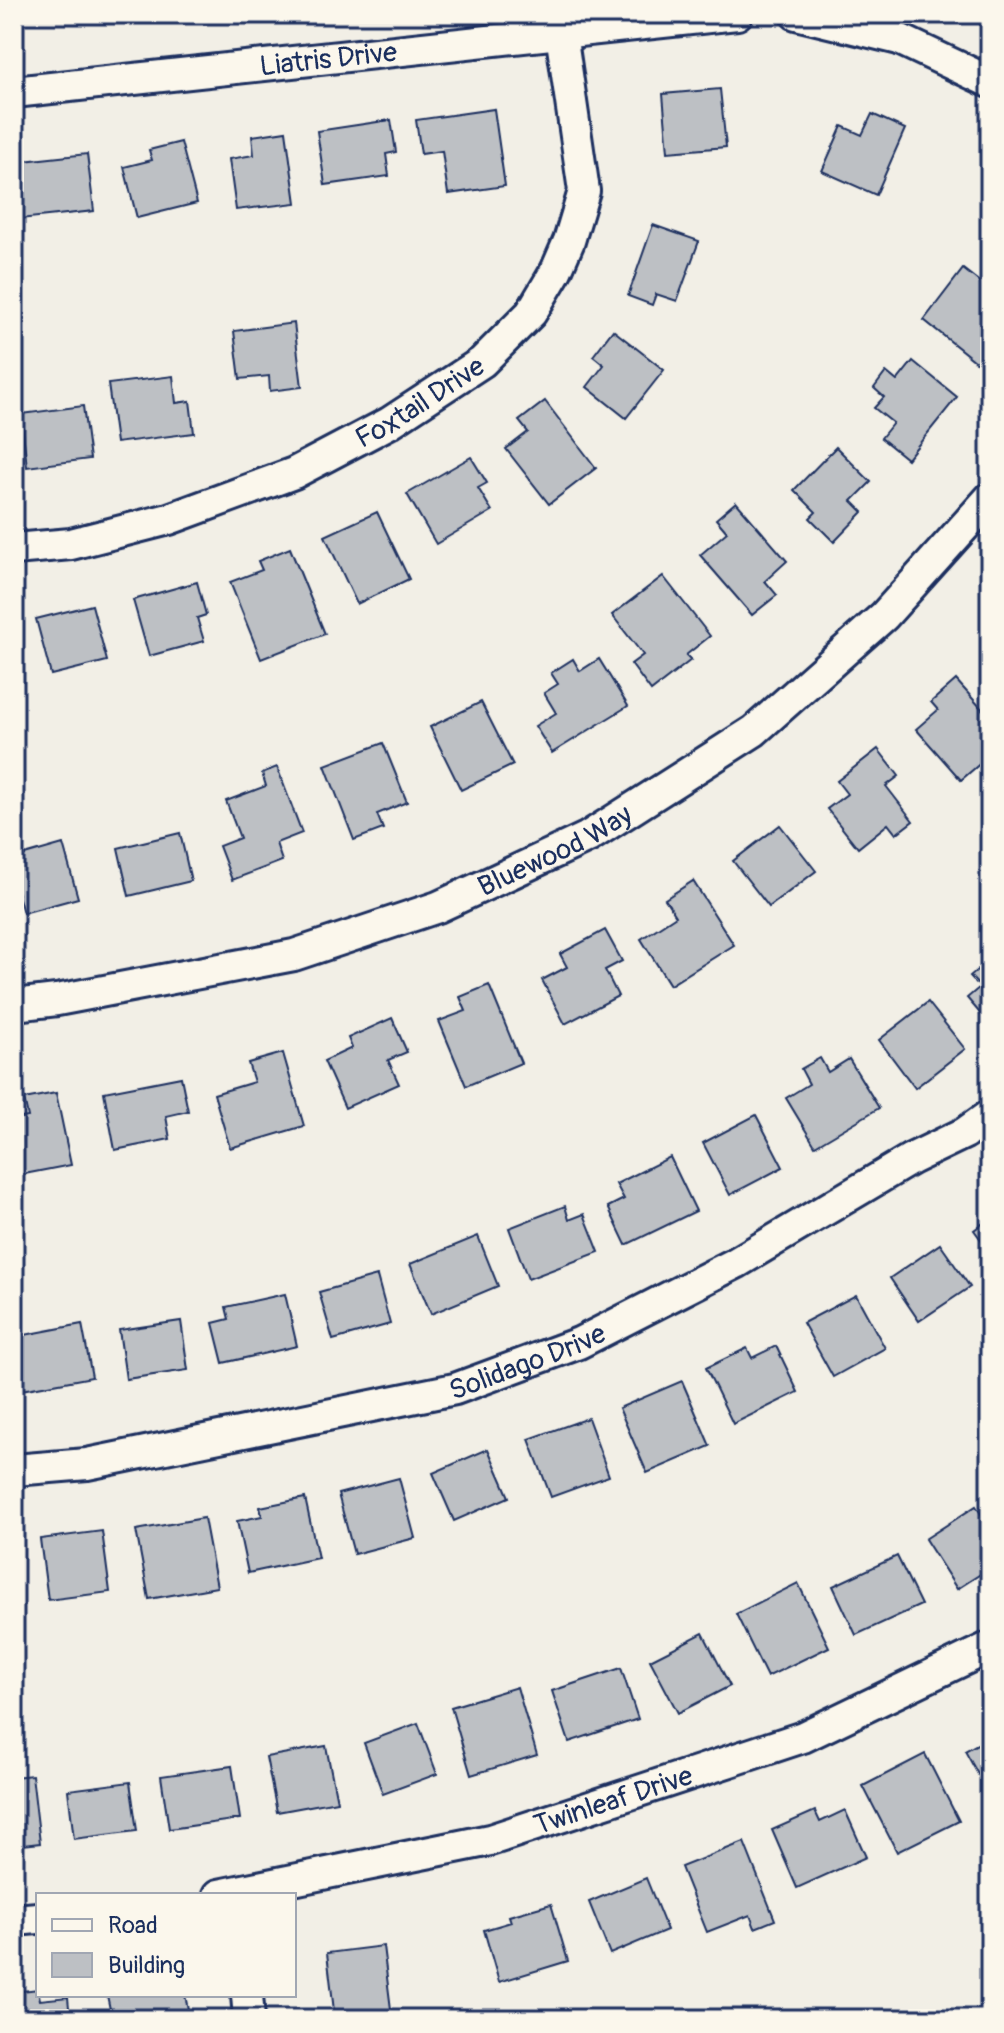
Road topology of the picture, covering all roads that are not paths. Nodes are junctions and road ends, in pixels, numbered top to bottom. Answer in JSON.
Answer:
{"nodes":[{"id":1,"x":737,"y":14,"type":"edge"},
{"id":2,"x":796,"y":14,"type":"edge"},
{"id":3,"x":561,"y":33,"type":"junction"},
{"id":4,"x":990,"y":82,"type":"edge"},
{"id":5,"x":14,"y":92,"type":"edge"},
{"id":6,"x":990,"y":498,"type":"edge"},
{"id":7,"x":14,"y":549,"type":"edge"},
{"id":8,"x":14,"y":1005,"type":"edge"},
{"id":9,"x":990,"y":1115,"type":"edge"},
{"id":10,"x":14,"y":1470,"type":"edge"},
{"id":11,"x":990,"y":1647,"type":"edge"},
{"id":12,"x":237,"y":1893,"type":"edge"},
{"id":13,"x":36,"y":1918,"type":"edge"},
{"id":14,"x":14,"y":1920,"type":"edge"},
{"id":15,"x":247,"y":1997,"type":"edge"},
{"id":16,"x":249,"y":2019,"type":"edge"}],
"edges":[{"from":1,"to":3,"type":"street","name":"Liatris Drive"},
{"from":2,"to":4,"type":"street"},
{"from":3,"to":5,"type":"street","name":"Liatris Drive"},
{"from":3,"to":7,"type":"street","name":"Foxtail Drive"},
{"from":6,"to":8,"type":"street","name":"Bluewood Way"},
{"from":9,"to":10,"type":"street","name":"Solidago Drive"},
{"from":11,"to":12,"type":"street","name":"Twinleaf Drive"},
{"from":13,"to":14,"type":"street"},
{"from":15,"to":16,"type":"street"}]}
